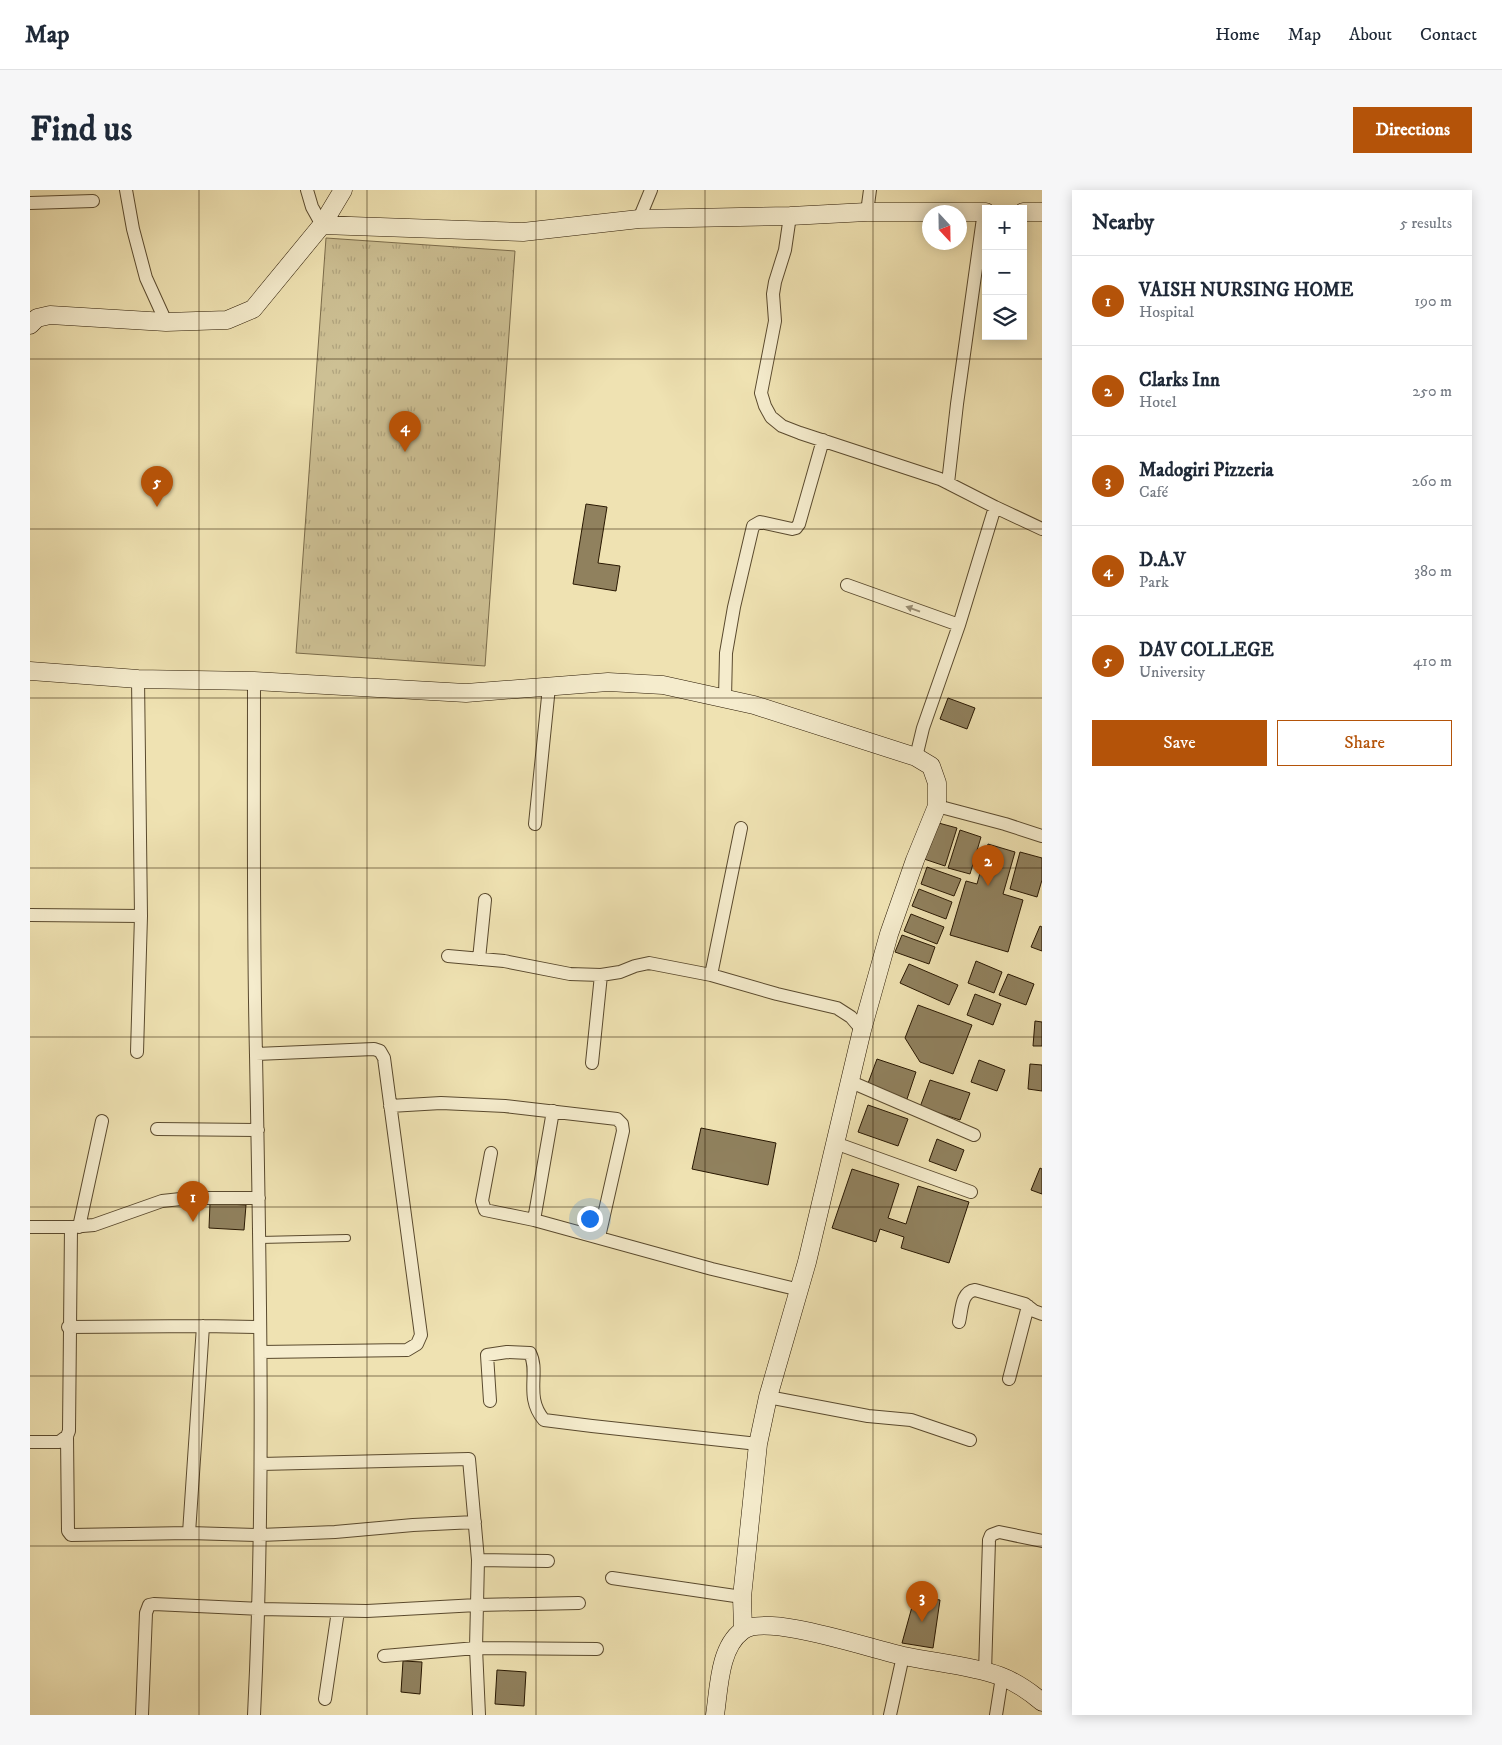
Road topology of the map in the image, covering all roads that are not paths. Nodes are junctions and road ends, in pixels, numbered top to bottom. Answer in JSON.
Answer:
{"nodes":[{"id":1,"x":126,"y":190,"type":"edge"},
{"id":2,"x":307,"y":190,"type":"edge"},
{"id":3,"x":343,"y":190,"type":"edge"},
{"id":4,"x":651,"y":190,"type":"edge"},
{"id":5,"x":870,"y":190,"type":"edge"},
{"id":6,"x":93,"y":200,"type":"dead end"},
{"id":7,"x":30,"y":203,"type":"edge"},
{"id":8,"x":867,"y":212,"type":"junction"},
{"id":9,"x":982,"y":212,"type":"edge"},
{"id":10,"x":1027,"y":212,"type":"edge"},
{"id":11,"x":1042,"y":212,"type":"edge"},
{"id":12,"x":790,"y":216,"type":"junction"},
{"id":13,"x":639,"y":219,"type":"junction"},
{"id":14,"x":322,"y":225,"type":"junction"},
{"id":15,"x":982,"y":233,"type":"edge"},
{"id":16,"x":32,"y":320,"type":"edge"},
{"id":17,"x":166,"y":322,"type":"junction"},
{"id":18,"x":823,"y":440,"type":"junction"},
{"id":19,"x":948,"y":483,"type":"junction"},
{"id":20,"x":995,"y":507,"type":"junction"},
{"id":21,"x":1042,"y":529,"type":"edge"},
{"id":22,"x":847,"y":585,"type":"dead end"},
{"id":23,"x":959,"y":625,"type":"junction"},
{"id":24,"x":30,"y":671,"type":"edge"},
{"id":25,"x":138,"y":680,"type":"junction"},
{"id":26,"x":254,"y":681,"type":"junction"},
{"id":27,"x":549,"y":687,"type":"junction"},
{"id":28,"x":725,"y":698,"type":"junction"},
{"id":29,"x":916,"y":757,"type":"junction"},
{"id":30,"x":938,"y":806,"type":"junction"},
{"id":31,"x":535,"y":824,"type":"dead end"},
{"id":32,"x":741,"y":828,"type":"dead end"},
{"id":33,"x":1042,"y":836,"type":"edge"},
{"id":34,"x":484,"y":900,"type":"dead end"},
{"id":35,"x":30,"y":916,"type":"edge"},
{"id":36,"x":141,"y":916,"type":"junction"},
{"id":37,"x":448,"y":956,"type":"dead end"},
{"id":38,"x":479,"y":959,"type":"junction"},
{"id":39,"x":711,"y":975,"type":"junction"},
{"id":40,"x":601,"y":976,"type":"junction"},
{"id":41,"x":862,"y":1030,"type":"junction"},
{"id":42,"x":137,"y":1052,"type":"dead end"},
{"id":43,"x":256,"y":1054,"type":"junction"},
{"id":44,"x":592,"y":1063,"type":"dead end"},
{"id":45,"x":851,"y":1082,"type":"junction"},
{"id":46,"x":390,"y":1106,"type":"junction"},
{"id":47,"x":552,"y":1111,"type":"junction"},
{"id":48,"x":102,"y":1121,"type":"dead end"},
{"id":49,"x":157,"y":1129,"type":"dead end"},
{"id":50,"x":258,"y":1130,"type":"junction"},
{"id":51,"x":974,"y":1135,"type":"dead end"},
{"id":52,"x":835,"y":1143,"type":"junction"},
{"id":53,"x":491,"y":1153,"type":"dead end"},
{"id":54,"x":971,"y":1192,"type":"dead end"},
{"id":55,"x":259,"y":1198,"type":"junction"},
{"id":56,"x":534,"y":1220,"type":"junction"},
{"id":57,"x":30,"y":1227,"type":"edge"},
{"id":58,"x":75,"y":1227,"type":"junction"},
{"id":59,"x":599,"y":1236,"type":"junction"},
{"id":60,"x":347,"y":1238,"type":"dead end"},
{"id":61,"x":260,"y":1240,"type":"junction"},
{"id":62,"x":800,"y":1290,"type":"junction"},
{"id":63,"x":1038,"y":1309,"type":"edge"},
{"id":64,"x":959,"y":1322,"type":"dead end"},
{"id":65,"x":203,"y":1326,"type":"junction"},
{"id":66,"x":260,"y":1327,"type":"junction"},
{"id":67,"x":68,"y":1328,"type":"junction"},
{"id":68,"x":261,"y":1352,"type":"junction"},
{"id":69,"x":1009,"y":1379,"type":"dead end"},
{"id":70,"x":768,"y":1397,"type":"junction"},
{"id":71,"x":490,"y":1401,"type":"dead end"},
{"id":72,"x":67,"y":1436,"type":"junction"},
{"id":73,"x":970,"y":1440,"type":"dead end"},
{"id":74,"x":30,"y":1442,"type":"edge"},
{"id":75,"x":758,"y":1444,"type":"junction"},
{"id":76,"x":261,"y":1464,"type":"junction"},
{"id":77,"x":475,"y":1522,"type":"junction"},
{"id":78,"x":190,"y":1534,"type":"junction"},
{"id":79,"x":260,"y":1535,"type":"junction"},
{"id":80,"x":1042,"y":1541,"type":"edge"},
{"id":81,"x":478,"y":1560,"type":"junction"},
{"id":82,"x":548,"y":1562,"type":"dead end"},
{"id":83,"x":612,"y":1578,"type":"dead end"},
{"id":84,"x":742,"y":1597,"type":"junction"},
{"id":85,"x":579,"y":1603,"type":"dead end"},
{"id":86,"x":477,"y":1605,"type":"junction"},
{"id":87,"x":260,"y":1609,"type":"junction"},
{"id":88,"x":338,"y":1611,"type":"junction"},
{"id":89,"x":743,"y":1629,"type":"junction"},
{"id":90,"x":476,"y":1648,"type":"junction"},
{"id":91,"x":597,"y":1649,"type":"dead end"},
{"id":92,"x":384,"y":1656,"type":"dead end"},
{"id":93,"x":903,"y":1656,"type":"junction"},
{"id":94,"x":993,"y":1674,"type":"junction"},
{"id":95,"x":325,"y":1698,"type":"dead end"},
{"id":96,"x":1042,"y":1702,"type":"edge"},
{"id":97,"x":142,"y":1715,"type":"edge"},
{"id":98,"x":254,"y":1715,"type":"edge"},
{"id":99,"x":479,"y":1715,"type":"edge"},
{"id":100,"x":715,"y":1715,"type":"edge"},
{"id":101,"x":890,"y":1715,"type":"edge"},
{"id":102,"x":996,"y":1715,"type":"edge"}],
"edges":[{"from":1,"to":17,"type":"street"},
{"from":2,"to":14,"type":"street"},
{"from":3,"to":14,"type":"street"},
{"from":4,"to":13,"type":"street"},
{"from":5,"to":8,"type":"street"},
{"from":6,"to":7,"type":"street"},
{"from":8,"to":9,"type":"street"},
{"from":8,"to":12,"type":"street"},
{"from":10,"to":11,"type":"street"},
{"from":12,"to":13,"type":"street"},
{"from":12,"to":18,"type":"street"},
{"from":13,"to":14,"type":"street"},
{"from":14,"to":17,"type":"street"},
{"from":15,"to":19,"type":"street"},
{"from":16,"to":17,"type":"street"},
{"from":18,"to":19,"type":"street"},
{"from":18,"to":28,"type":"street"},
{"from":19,"to":20,"type":"street"},
{"from":20,"to":21,"type":"street"},
{"from":20,"to":23,"type":"street"},
{"from":23,"to":22,"type":"street","one_way":true},
{"from":23,"to":29,"type":"street"},
{"from":24,"to":25,"type":"street"},
{"from":25,"to":26,"type":"street"},
{"from":25,"to":36,"type":"street"},
{"from":26,"to":27,"type":"street"},
{"from":26,"to":43,"type":"street"},
{"from":27,"to":28,"type":"street"},
{"from":27,"to":31,"type":"street"},
{"from":28,"to":29,"type":"street"},
{"from":29,"to":30,"type":"street"},
{"from":30,"to":33,"type":"street"},
{"from":30,"to":41,"type":"street"},
{"from":32,"to":39,"type":"street"},
{"from":34,"to":38,"type":"street"},
{"from":35,"to":36,"type":"street"},
{"from":36,"to":42,"type":"street"},
{"from":37,"to":38,"type":"street"},
{"from":38,"to":40,"type":"street"},
{"from":39,"to":40,"type":"street"},
{"from":39,"to":41,"type":"street"},
{"from":40,"to":44,"type":"street"},
{"from":41,"to":45,"type":"street"},
{"from":43,"to":46,"type":"street"},
{"from":43,"to":50,"type":"street"},
{"from":45,"to":51,"type":"street"},
{"from":45,"to":52,"type":"street"},
{"from":46,"to":47,"type":"street"},
{"from":46,"to":68,"type":"street"},
{"from":47,"to":56,"type":"street"},
{"from":47,"to":59,"type":"street"},
{"from":48,"to":58,"type":"street"},
{"from":49,"to":50,"type":"street"},
{"from":50,"to":55,"type":"street"},
{"from":52,"to":54,"type":"street"},
{"from":52,"to":62,"type":"street"},
{"from":53,"to":56,"type":"street"},
{"from":55,"to":58,"type":"street"},
{"from":55,"to":61,"type":"street"},
{"from":56,"to":59,"type":"street"},
{"from":57,"to":58,"type":"street"},
{"from":58,"to":67,"type":"street"},
{"from":59,"to":62,"type":"street"},
{"from":60,"to":61,"type":"lane"},
{"from":61,"to":66,"type":"street"},
{"from":62,"to":70,"type":"street"},
{"from":63,"to":64,"type":"street"},
{"from":63,"to":69,"type":"street"},
{"from":65,"to":66,"type":"street"},
{"from":65,"to":67,"type":"street"},
{"from":65,"to":78,"type":"street"},
{"from":66,"to":68,"type":"street"},
{"from":67,"to":72,"type":"street"},
{"from":68,"to":76,"type":"street"},
{"from":70,"to":73,"type":"street"},
{"from":70,"to":75,"type":"street"},
{"from":71,"to":75,"type":"street"},
{"from":72,"to":74,"type":"street"},
{"from":72,"to":78,"type":"street"},
{"from":75,"to":84,"type":"street"},
{"from":76,"to":77,"type":"street"},
{"from":76,"to":79,"type":"street"},
{"from":77,"to":79,"type":"street"},
{"from":77,"to":81,"type":"street"},
{"from":78,"to":79,"type":"street"},
{"from":79,"to":87,"type":"street"},
{"from":80,"to":94,"type":"street"},
{"from":81,"to":82,"type":"street"},
{"from":81,"to":86,"type":"street"},
{"from":83,"to":84,"type":"street"},
{"from":84,"to":89,"type":"street"},
{"from":85,"to":86,"type":"street"},
{"from":86,"to":88,"type":"street"},
{"from":86,"to":90,"type":"street"},
{"from":87,"to":88,"type":"street"},
{"from":87,"to":97,"type":"street"},
{"from":87,"to":98,"type":"street"},
{"from":88,"to":95,"type":"street"},
{"from":89,"to":93,"type":"street"},
{"from":89,"to":100,"type":"street"},
{"from":90,"to":91,"type":"street"},
{"from":90,"to":92,"type":"street"},
{"from":90,"to":99,"type":"street"},
{"from":93,"to":94,"type":"street"},
{"from":93,"to":101,"type":"street"},
{"from":94,"to":96,"type":"street"},
{"from":94,"to":102,"type":"street"}]}
